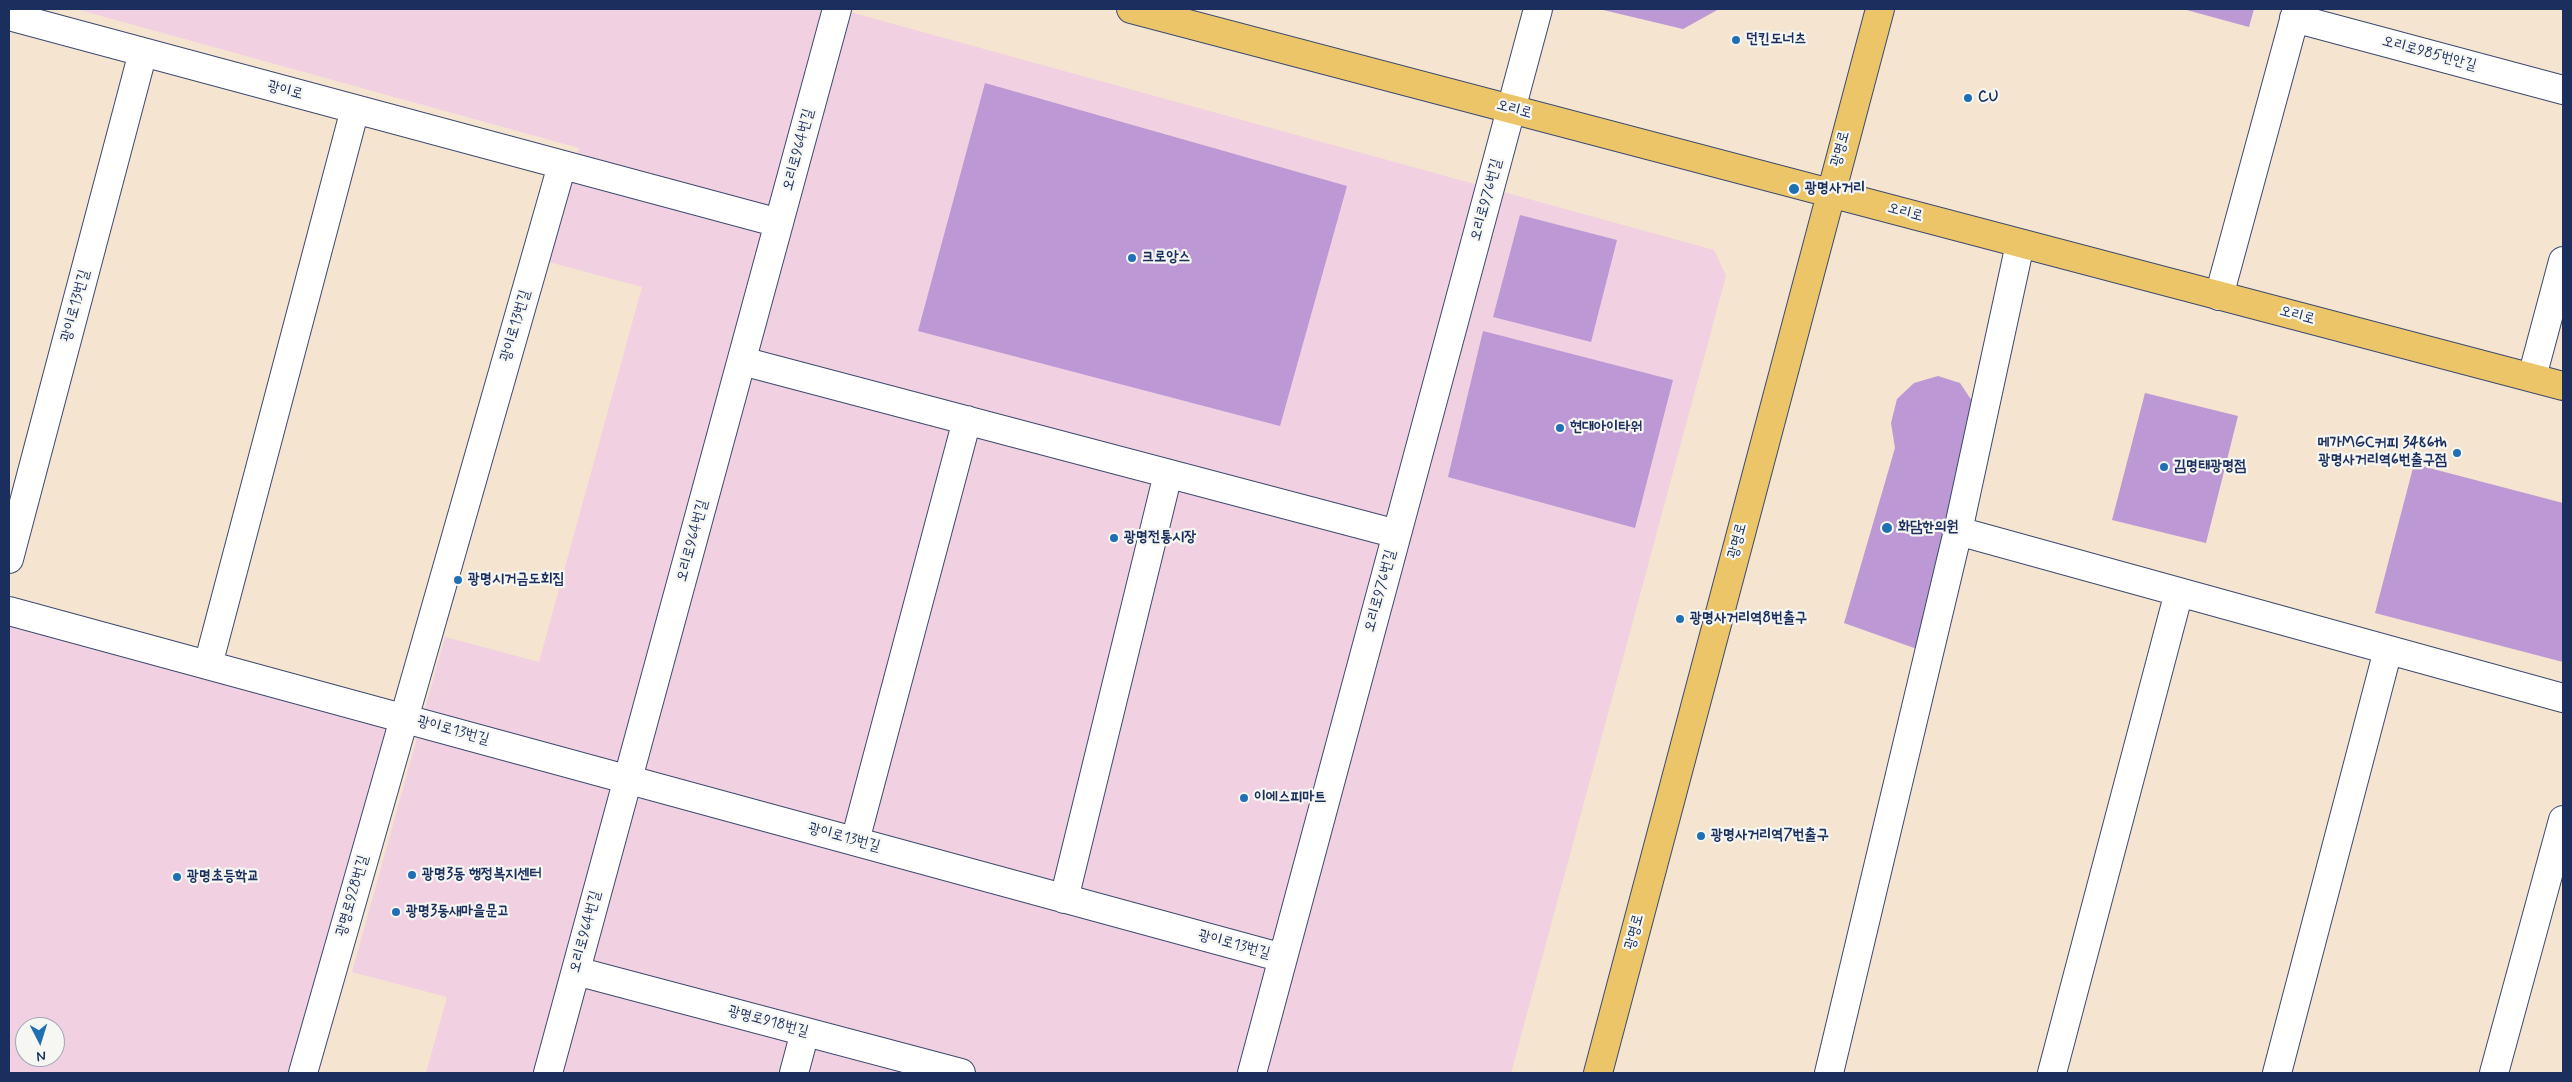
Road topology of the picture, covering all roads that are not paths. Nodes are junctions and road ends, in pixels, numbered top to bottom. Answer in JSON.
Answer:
{"nodes":[{"id":1,"x":837,"y":9,"type":"edge"},
{"id":2,"x":1131,"y":9,"type":"edge"},
{"id":3,"x":1538,"y":9,"type":"edge"},
{"id":4,"x":1880,"y":9,"type":"edge"},
{"id":5,"x":2295,"y":13,"type":"edge"},
{"id":6,"x":9,"y":16,"type":"edge"},
{"id":7,"x":143,"y":52,"type":"junction"},
{"id":8,"x":2563,"y":90,"type":"edge"},
{"id":9,"x":355,"y":109,"type":"junction"},
{"id":10,"x":1511,"y":109,"type":"junction"},
{"id":11,"x":562,"y":165,"type":"junction"},
{"id":12,"x":1829,"y":193,"type":"junction"},
{"id":13,"x":779,"y":223,"type":"junction"},
{"id":14,"x":2020,"y":244,"type":"junction"},
{"id":15,"x":2563,"y":260,"type":"edge"},
{"id":16,"x":2219,"y":296,"type":"junction"},
{"id":17,"x":742,"y":361,"type":"junction"},
{"id":18,"x":2532,"y":377,"type":"junction"},
{"id":19,"x":2563,"y":386,"type":"edge"},
{"id":20,"x":967,"y":420,"type":"junction"},
{"id":21,"x":1168,"y":474,"type":"junction"},
{"id":22,"x":1958,"y":531,"type":"junction"},
{"id":23,"x":1397,"y":534,"type":"junction"},
{"id":24,"x":9,"y":559,"type":"edge"},
{"id":25,"x":2179,"y":592,"type":"junction"},
{"id":26,"x":9,"y":611,"type":"edge"},
{"id":27,"x":2388,"y":650,"type":"junction"},
{"id":28,"x":208,"y":665,"type":"junction"},
{"id":29,"x":2563,"y":698,"type":"edge"},
{"id":30,"x":404,"y":718,"type":"junction"},
{"id":31,"x":628,"y":779,"type":"junction"},
{"id":32,"x":2563,"y":820,"type":"edge"},
{"id":33,"x":855,"y":841,"type":"junction"},
{"id":34,"x":1064,"y":899,"type":"junction"},
{"id":35,"x":1283,"y":958,"type":"junction"},
{"id":36,"x":576,"y":971,"type":"junction"},
{"id":37,"x":805,"y":1032,"type":"junction"},
{"id":38,"x":303,"y":1073,"type":"edge"},
{"id":39,"x":548,"y":1073,"type":"edge"},
{"id":40,"x":794,"y":1073,"type":"edge"},
{"id":41,"x":961,"y":1073,"type":"edge"},
{"id":42,"x":1252,"y":1073,"type":"edge"},
{"id":43,"x":1598,"y":1073,"type":"edge"},
{"id":44,"x":1829,"y":1073,"type":"edge"},
{"id":45,"x":2052,"y":1073,"type":"edge"},
{"id":46,"x":2277,"y":1073,"type":"edge"},
{"id":47,"x":2494,"y":1073,"type":"edge"}],
"edges":[{"from":1,"to":13,"type":"street","name":"오리로964번길"},
{"from":2,"to":10,"type":"main road","name":"오리로"},
{"from":3,"to":10,"type":"street","name":"오리로976번길"},
{"from":4,"to":12,"type":"main road","name":"광명로"},
{"from":5,"to":8,"type":"street","name":"오리로985번안길"},
{"from":5,"to":16,"type":"street"},
{"from":6,"to":7,"type":"street","name":"광이로"},
{"from":7,"to":9,"type":"street","name":"광이로"},
{"from":7,"to":24,"type":"street","name":"광이로13번길"},
{"from":9,"to":11,"type":"street","name":"광이로"},
{"from":9,"to":28,"type":"street"},
{"from":10,"to":12,"type":"main road","name":"오리로"},
{"from":10,"to":23,"type":"street","name":"오리로976번길"},
{"from":11,"to":13,"type":"street","name":"광이로"},
{"from":11,"to":30,"type":"street","name":"광이로13번길"},
{"from":12,"to":14,"type":"main road","name":"오리로"},
{"from":12,"to":43,"type":"main road","name":"광명로"},
{"from":13,"to":17,"type":"street","name":"오리로964번길"},
{"from":14,"to":16,"type":"main road","name":"오리로"},
{"from":14,"to":22,"type":"street"},
{"from":15,"to":18,"type":"street"},
{"from":16,"to":18,"type":"main road","name":"오리로"},
{"from":17,"to":20,"type":"street"},
{"from":17,"to":31,"type":"street","name":"오리로964번길"},
{"from":18,"to":19,"type":"main road","name":"오리로"},
{"from":20,"to":21,"type":"street"},
{"from":20,"to":33,"type":"street"},
{"from":21,"to":23,"type":"street"},
{"from":21,"to":34,"type":"street"},
{"from":22,"to":25,"type":"street"},
{"from":22,"to":44,"type":"street"},
{"from":23,"to":35,"type":"street","name":"오리로976번길"},
{"from":25,"to":27,"type":"street"},
{"from":25,"to":45,"type":"street"},
{"from":26,"to":28,"type":"street","name":"광이로13번길"},
{"from":27,"to":29,"type":"street"},
{"from":27,"to":46,"type":"street"},
{"from":28,"to":30,"type":"street","name":"광이로13번길"},
{"from":30,"to":31,"type":"street","name":"광이로13번길"},
{"from":30,"to":38,"type":"street","name":"광명로928번길"},
{"from":31,"to":33,"type":"street","name":"광이로13번길"},
{"from":31,"to":36,"type":"street","name":"오리로964번길"},
{"from":32,"to":47,"type":"street"},
{"from":33,"to":34,"type":"street","name":"광이로13번길"},
{"from":34,"to":35,"type":"street","name":"광이로13번길"},
{"from":35,"to":42,"type":"street","name":"오리로976번길"},
{"from":36,"to":37,"type":"street","name":"광명로918번길"},
{"from":36,"to":39,"type":"street","name":"오리로964번길"},
{"from":37,"to":40,"type":"street"},
{"from":37,"to":41,"type":"street","name":"광명로918번길"}]}
